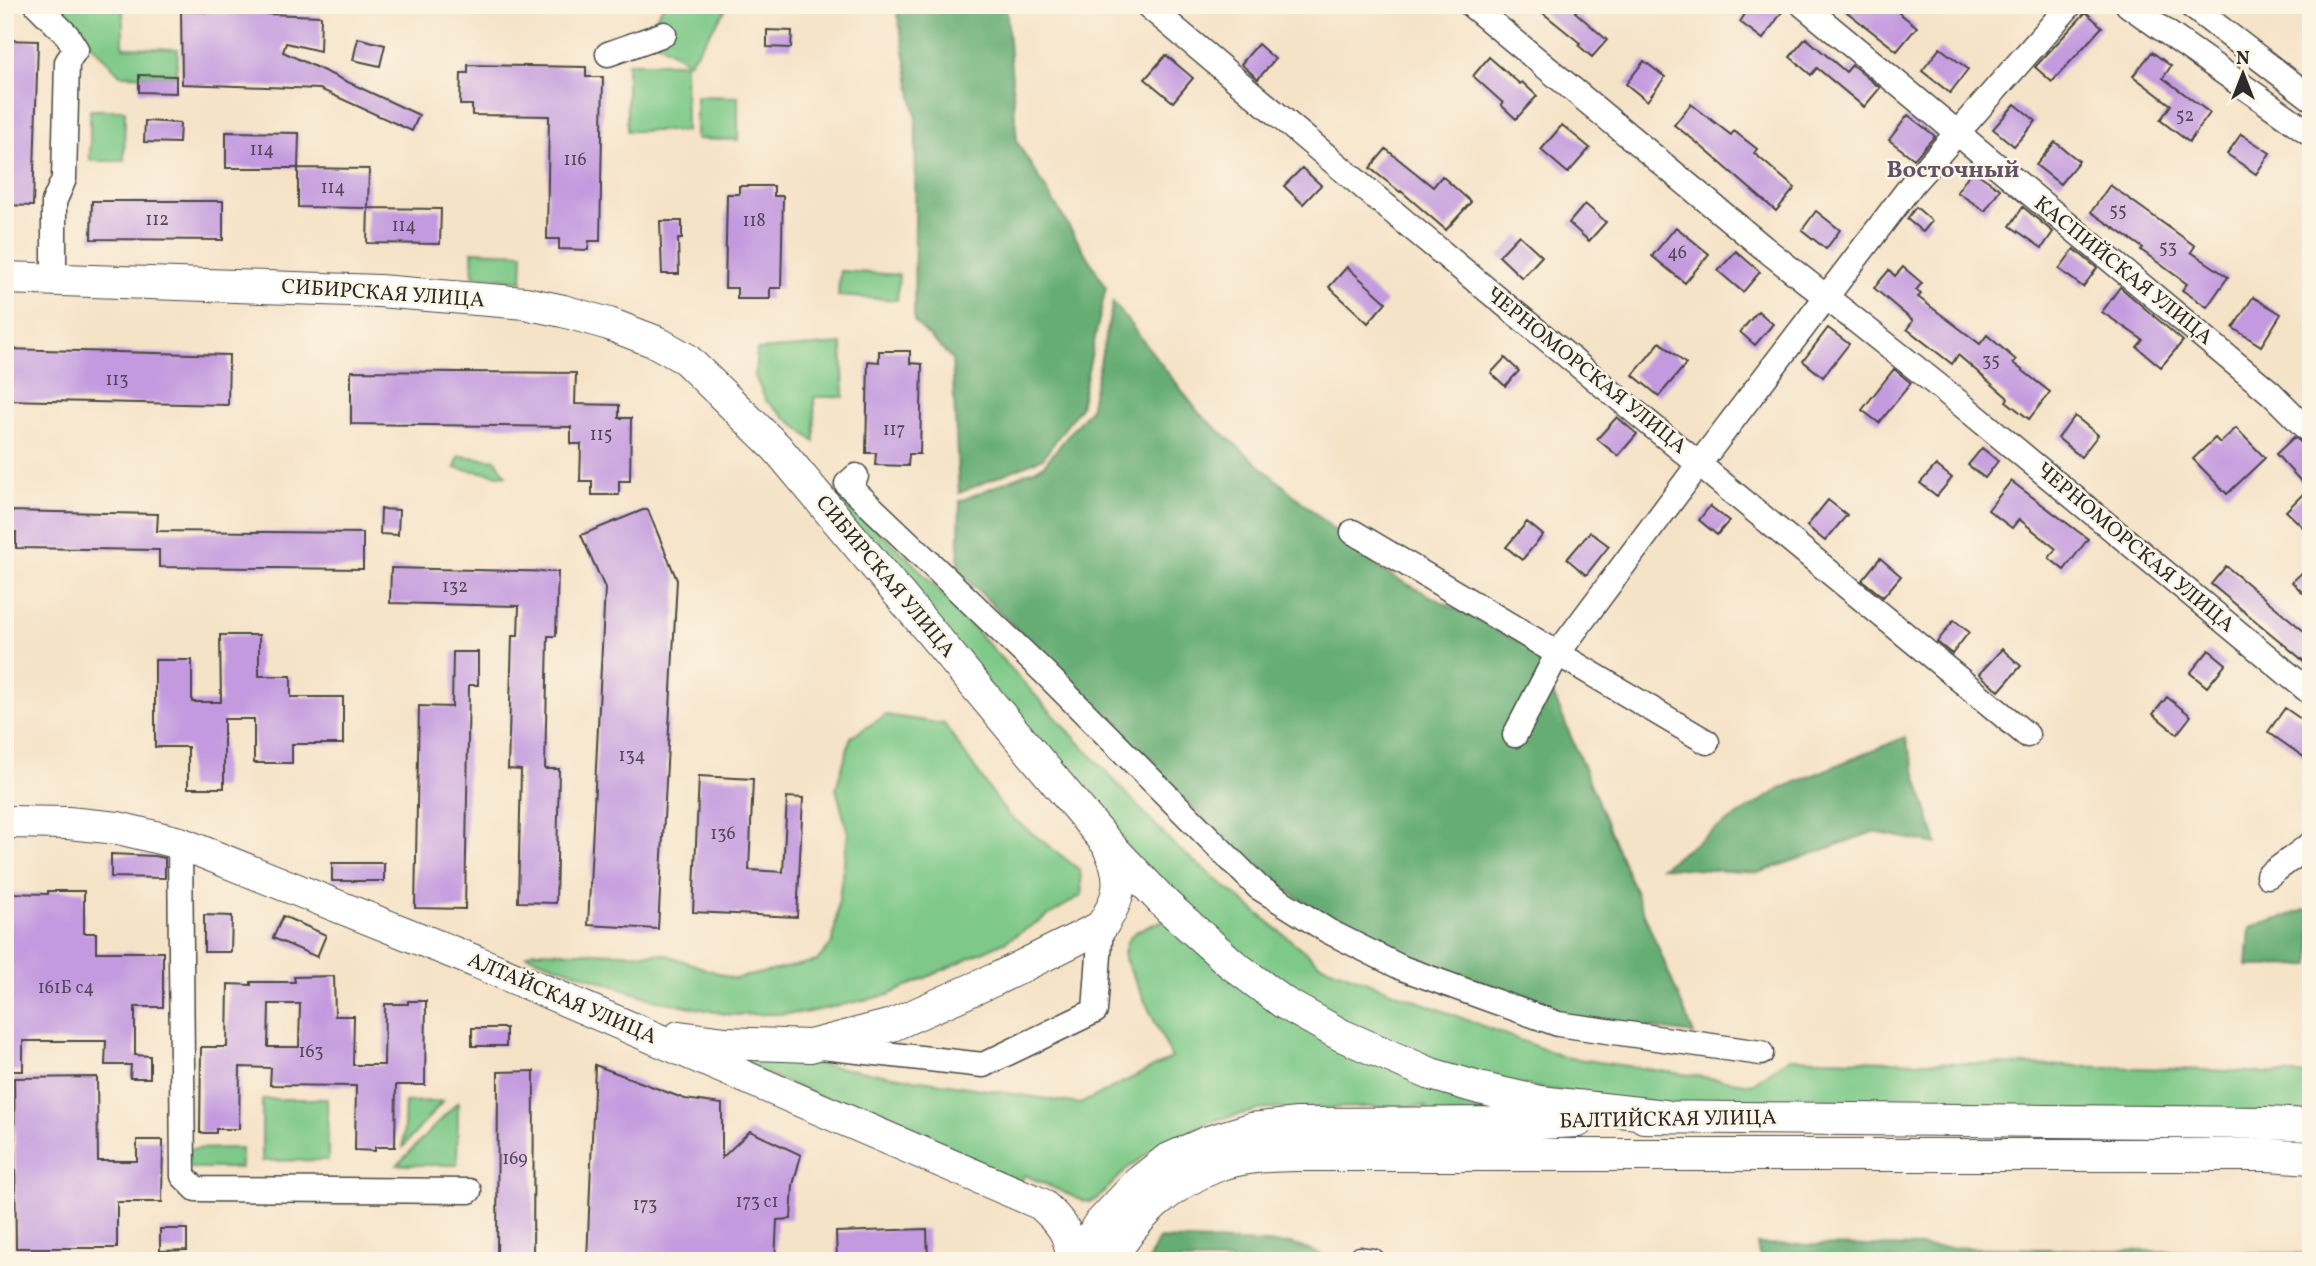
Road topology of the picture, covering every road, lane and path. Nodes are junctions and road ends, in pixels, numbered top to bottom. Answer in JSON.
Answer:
{"nodes":[{"id":1,"x":37,"y":5,"type":"edge"},
{"id":2,"x":1147,"y":5,"type":"edge"},
{"id":3,"x":1471,"y":5,"type":"edge"},
{"id":4,"x":1803,"y":5,"type":"edge"},
{"id":5,"x":2070,"y":5,"type":"edge"},
{"id":6,"x":2129,"y":5,"type":"edge"},
{"id":7,"x":2190,"y":5,"type":"edge"},
{"id":8,"x":664,"y":34,"type":"dead end"},
{"id":9,"x":608,"y":54,"type":"dead end"},
{"id":10,"x":2311,"y":98,"type":"edge"},
{"id":11,"x":1956,"y":134,"type":"junction"},
{"id":12,"x":2311,"y":134,"type":"edge"},
{"id":13,"x":5,"y":278,"type":"edge"},
{"id":14,"x":54,"y":279,"type":"junction"},
{"id":15,"x":1828,"y":297,"type":"junction"},
{"id":16,"x":2311,"y":433,"type":"edge"},
{"id":17,"x":1699,"y":464,"type":"junction"},
{"id":18,"x":856,"y":477,"type":"dead end"},
{"id":19,"x":1353,"y":532,"type":"dead end"},
{"id":20,"x":1558,"y":653,"type":"junction"},
{"id":21,"x":2311,"y":693,"type":"edge"},
{"id":22,"x":1515,"y":735,"type":"dead end"},
{"id":23,"x":2028,"y":735,"type":"dead end"},
{"id":24,"x":1707,"y":742,"type":"dead end"},
{"id":25,"x":5,"y":822,"type":"edge"},
{"id":26,"x":180,"y":843,"type":"junction"},
{"id":27,"x":1107,"y":843,"type":"junction"},
{"id":28,"x":2311,"y":844,"type":"edge"},
{"id":29,"x":2268,"y":876,"type":"dead end"},
{"id":30,"x":1101,"y":927,"type":"junction"},
{"id":31,"x":630,"y":1028,"type":"junction"},
{"id":32,"x":810,"y":1046,"type":"junction"},
{"id":33,"x":1761,"y":1053,"type":"dead end"},
{"id":34,"x":1665,"y":1116,"type":"junction"},
{"id":35,"x":2311,"y":1125,"type":"edge"},
{"id":36,"x":2311,"y":1158,"type":"edge"},
{"id":37,"x":469,"y":1191,"type":"dead end"},
{"id":38,"x":1071,"y":1261,"type":"edge"},
{"id":39,"x":1080,"y":1261,"type":"edge"},
{"id":40,"x":1110,"y":1261,"type":"edge"}],
"edges":[{"from":1,"to":14,"type":"street"},
{"from":2,"to":17,"type":"street","name":"ЧЕРНОМОРСКАЯ УЛИЦА"},
{"from":3,"to":15,"type":"street","name":"ЧЕРНОМОРСКАЯ УЛИЦА"},
{"from":4,"to":11,"type":"street","name":"КАСПИЙСКАЯ УЛИЦА"},
{"from":5,"to":11,"type":"street"},
{"from":6,"to":12,"type":"street"},
{"from":7,"to":10,"type":"street"},
{"from":8,"to":9,"type":"street"},
{"from":11,"to":15,"type":"street"},
{"from":11,"to":16,"type":"street","name":"КАСПИЙСКАЯ УЛИЦА"},
{"from":13,"to":14,"type":"main road","name":"СИБИРСКАЯ УЛИЦА"},
{"from":14,"to":27,"type":"main road","name":"СИБИРСКАЯ УЛИЦА"},
{"from":15,"to":17,"type":"street"},
{"from":15,"to":21,"type":"street","name":"ЧЕРНОМОРСКАЯ УЛИЦА"},
{"from":17,"to":20,"type":"street"},
{"from":17,"to":23,"type":"street","name":"ЧЕРНОМОРСКАЯ УЛИЦА"},
{"from":18,"to":33,"type":"street"},
{"from":19,"to":20,"type":"street"},
{"from":20,"to":22,"type":"street"},
{"from":20,"to":24,"type":"street"},
{"from":25,"to":26,"type":"main road","name":"АЛТАЙСКАЯ УЛИЦА"},
{"from":26,"to":31,"type":"main road","name":"АЛТАЙСКАЯ УЛИЦА"},
{"from":26,"to":37,"type":"street"},
{"from":27,"to":30,"type":"main road"},
{"from":27,"to":34,"type":"main road","name":"СИБИРСКАЯ УЛИЦА"},
{"from":28,"to":29,"type":"street"},
{"from":30,"to":32,"type":"main road"},
{"from":30,"to":32,"type":"street"},
{"from":31,"to":32,"type":"main road"},
{"from":31,"to":38,"type":"main road","name":"АЛТАЙСКАЯ УЛИЦА"},
{"from":34,"to":35,"type":"main road","name":"БАЛТИЙСКАЯ УЛИЦА"},
{"from":34,"to":39,"type":"main road","name":"БАЛТИЙСКАЯ УЛИЦА"},
{"from":36,"to":40,"type":"main road","name":"БАЛТИЙСКАЯ УЛИЦА"}]}
